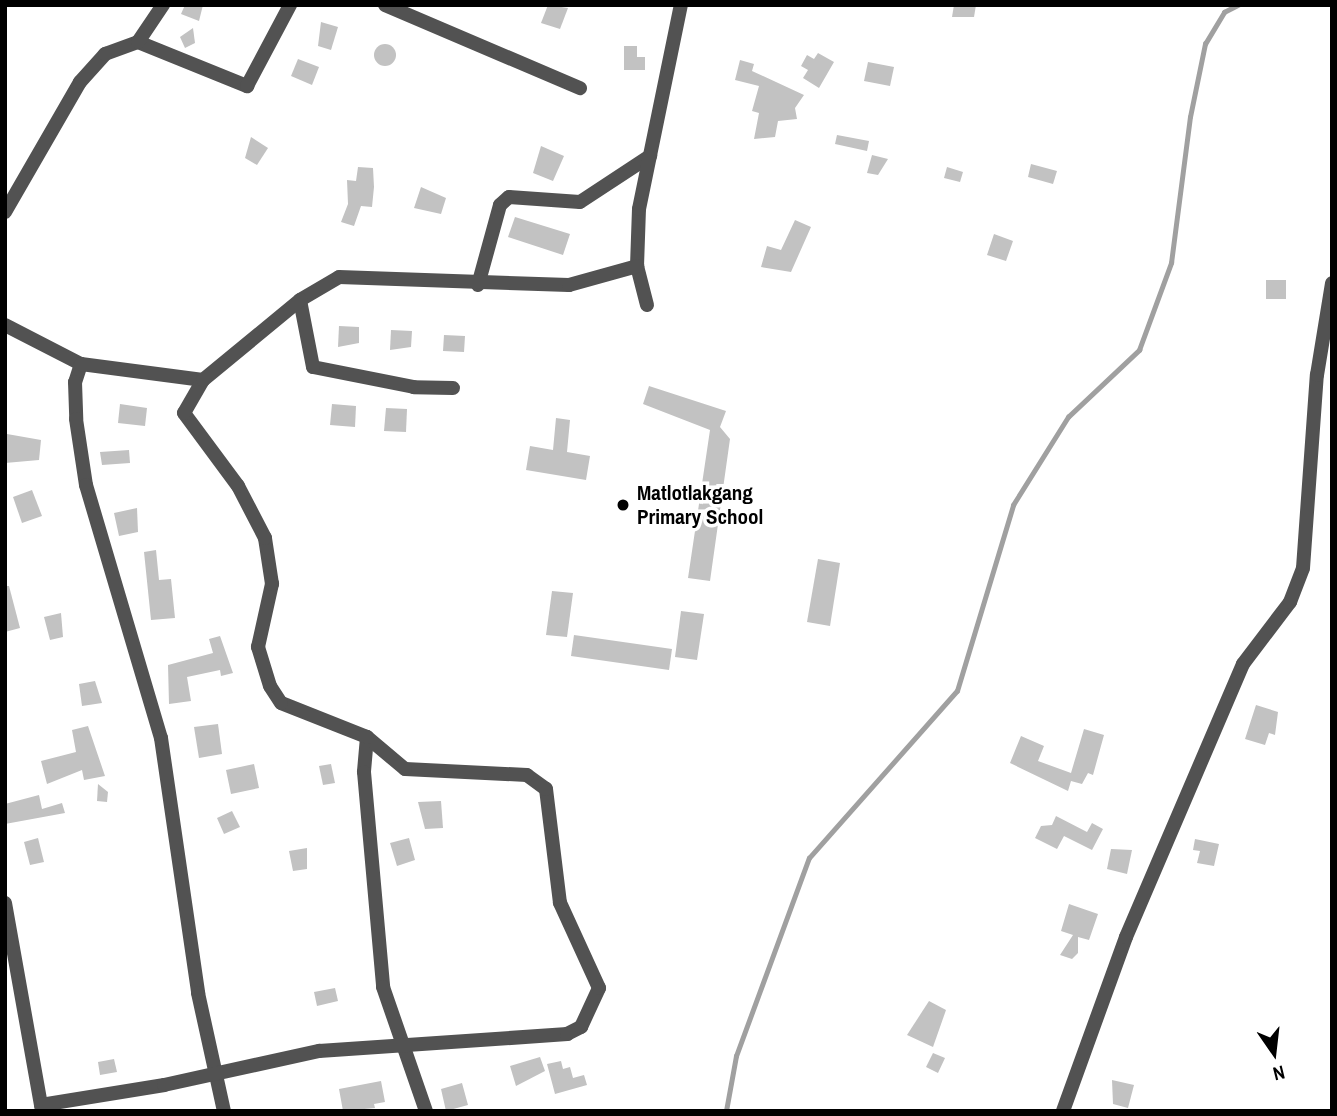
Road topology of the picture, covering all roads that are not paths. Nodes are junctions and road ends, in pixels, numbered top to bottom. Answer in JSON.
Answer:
{"nodes":[{"id":1,"x":163,"y":5,"type":"edge"},
{"id":2,"x":290,"y":5,"type":"edge"},
{"id":3,"x":385,"y":5,"type":"edge"},
{"id":4,"x":681,"y":5,"type":"edge"},
{"id":5,"x":138,"y":42,"type":"junction"},
{"id":6,"x":580,"y":88,"type":"dead end"},
{"id":7,"x":650,"y":156,"type":"junction"},
{"id":8,"x":5,"y":212,"type":"edge"},
{"id":9,"x":637,"y":266,"type":"junction"},
{"id":10,"x":1332,"y":283,"type":"edge"},
{"id":11,"x":478,"y":285,"type":"junction"},
{"id":12,"x":300,"y":300,"type":"junction"},
{"id":13,"x":647,"y":305,"type":"dead end"},
{"id":14,"x":1327,"y":324,"type":"edge"},
{"id":15,"x":5,"y":325,"type":"edge"},
{"id":16,"x":80,"y":364,"type":"junction"},
{"id":17,"x":203,"y":380,"type":"junction"},
{"id":18,"x":453,"y":388,"type":"dead end"},
{"id":19,"x":367,"y":737,"type":"junction"},
{"id":20,"x":5,"y":903,"type":"edge"},
{"id":21,"x":406,"y":1045,"type":"junction"},
{"id":22,"x":216,"y":1072,"type":"junction"},
{"id":23,"x":42,"y":1108,"type":"edge"},
{"id":24,"x":224,"y":1111,"type":"edge"},
{"id":25,"x":426,"y":1111,"type":"edge"},
{"id":26,"x":1063,"y":1111,"type":"edge"}],
"edges":[{"from":1,"to":5,"type":"street"},
{"from":2,"to":5,"type":"street"},
{"from":3,"to":6,"type":"street"},
{"from":4,"to":7,"type":"street"},
{"from":5,"to":8,"type":"street"},
{"from":7,"to":9,"type":"street"},
{"from":7,"to":11,"type":"street"},
{"from":9,"to":11,"type":"street"},
{"from":9,"to":13,"type":"street"},
{"from":10,"to":14,"type":"street"},
{"from":11,"to":12,"type":"street"},
{"from":12,"to":17,"type":"street"},
{"from":12,"to":18,"type":"street"},
{"from":14,"to":26,"type":"street"},
{"from":15,"to":16,"type":"street"},
{"from":16,"to":17,"type":"street"},
{"from":16,"to":22,"type":"street"},
{"from":17,"to":19,"type":"street"},
{"from":19,"to":21,"type":"street"},
{"from":19,"to":21,"type":"street"},
{"from":20,"to":23,"type":"street"},
{"from":21,"to":22,"type":"street"},
{"from":21,"to":25,"type":"street"},
{"from":22,"to":23,"type":"street"},
{"from":22,"to":24,"type":"street"}]}
